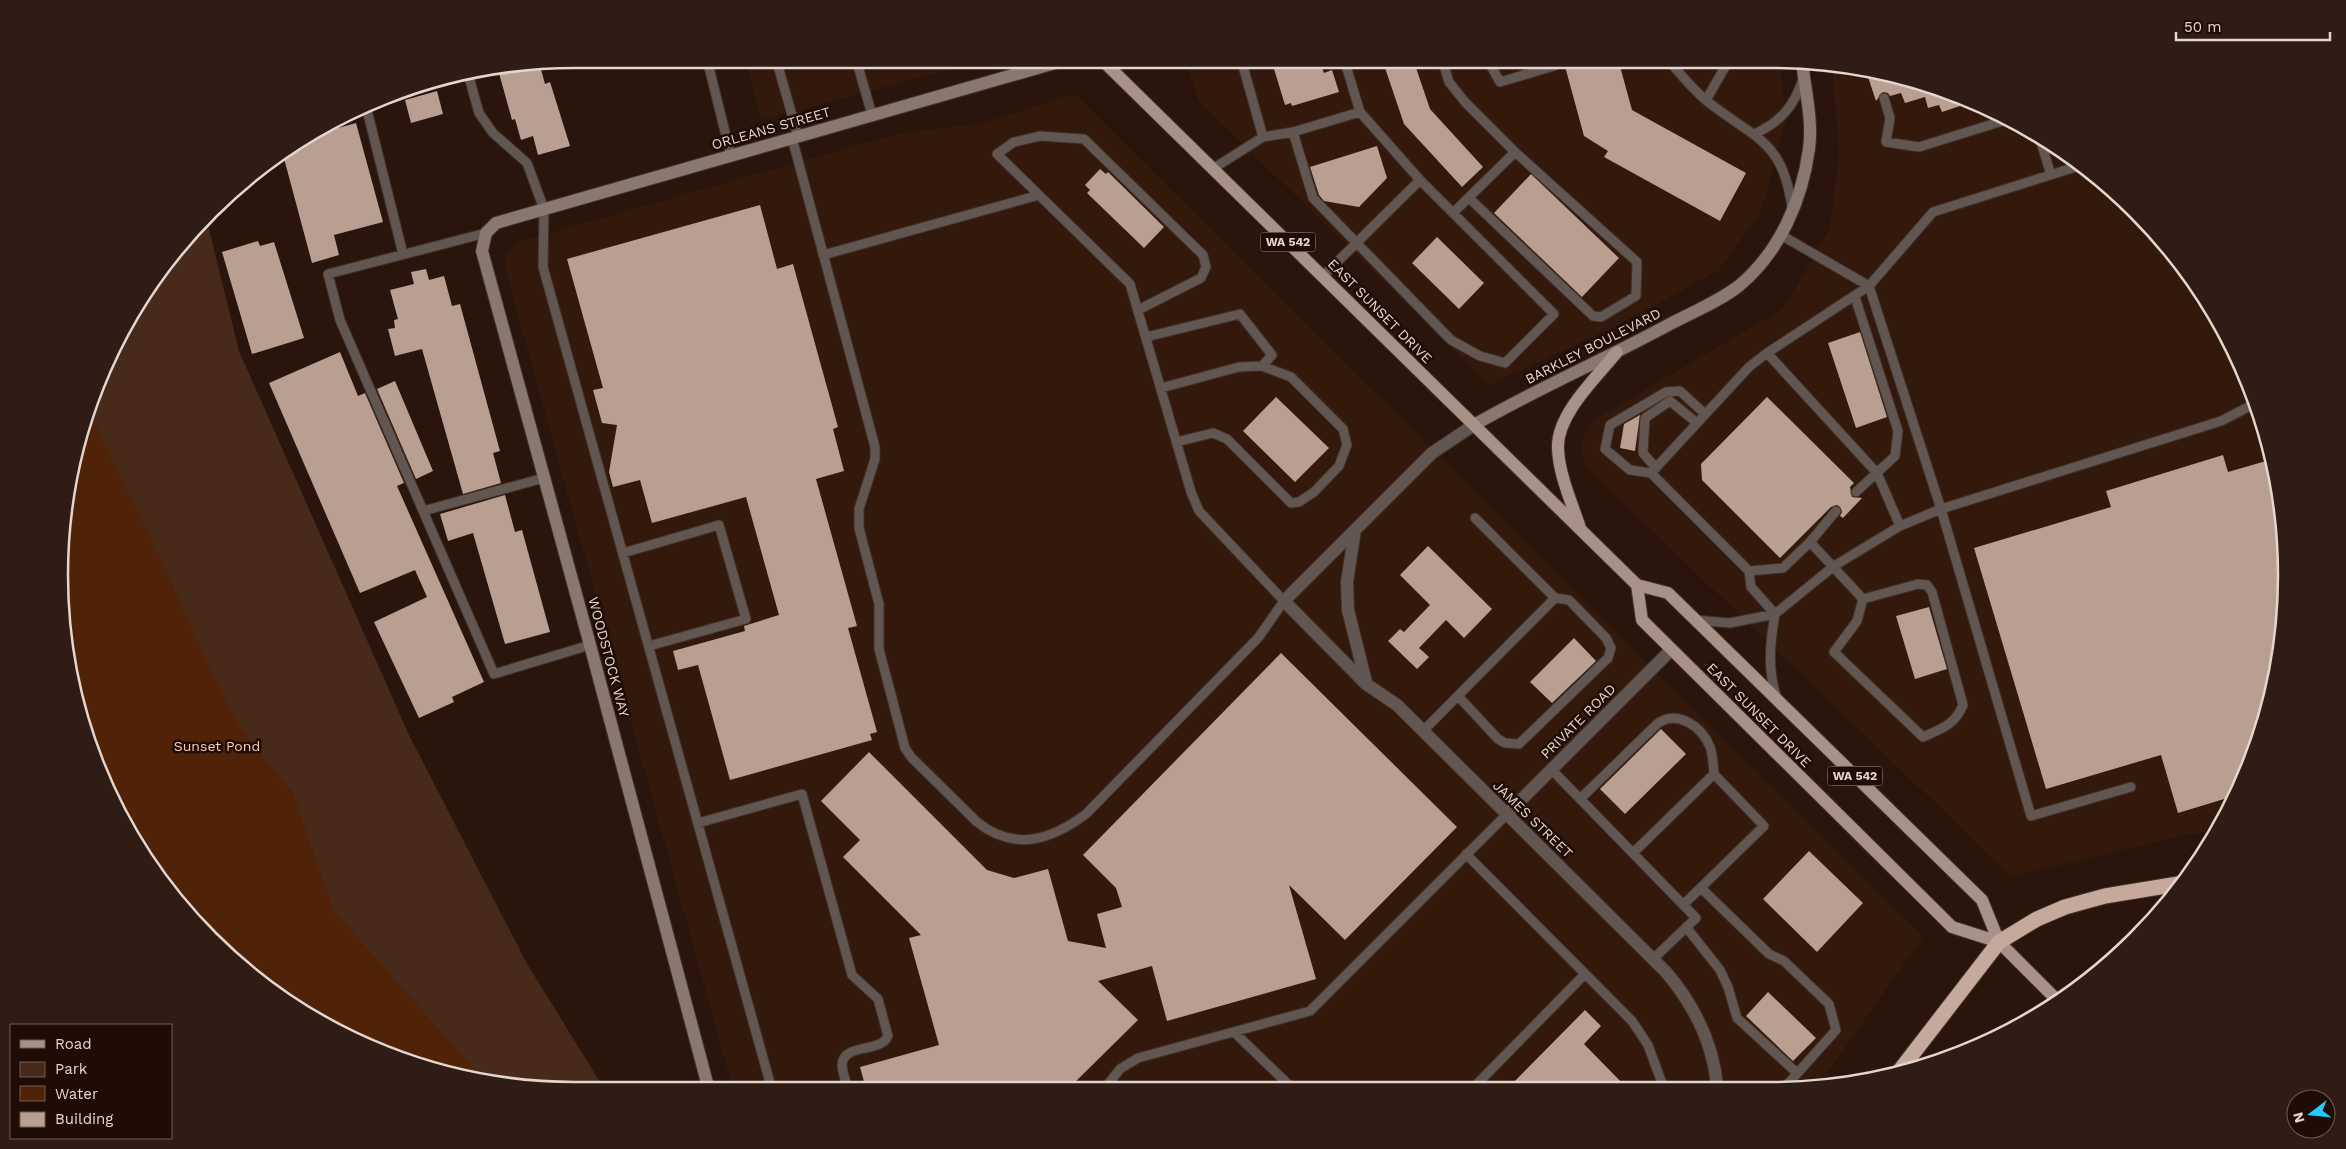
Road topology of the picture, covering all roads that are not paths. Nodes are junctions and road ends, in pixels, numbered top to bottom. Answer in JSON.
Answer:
{"nodes":[{"id":1,"x":710,"y":68,"type":"edge"},
{"id":2,"x":778,"y":68,"type":"edge"},
{"id":3,"x":859,"y":68,"type":"edge"},
{"id":4,"x":1037,"y":68,"type":"edge"},
{"id":5,"x":1110,"y":68,"type":"edge"},
{"id":6,"x":1244,"y":68,"type":"edge"},
{"id":7,"x":1347,"y":68,"type":"edge"},
{"id":8,"x":1445,"y":68,"type":"edge"},
{"id":9,"x":1492,"y":68,"type":"edge"},
{"id":10,"x":1547,"y":68,"type":"edge"},
{"id":11,"x":1676,"y":68,"type":"edge"},
{"id":12,"x":1724,"y":68,"type":"edge"},
{"id":13,"x":1803,"y":69,"type":"edge"},
{"id":14,"x":1804,"y":76,"type":"junction"},
{"id":15,"x":470,"y":78,"type":"edge"},
{"id":16,"x":1884,"y":98,"type":"dead end"},
{"id":17,"x":1706,"y":100,"type":"junction"},
{"id":18,"x":367,"y":112,"type":"edge"},
{"id":19,"x":1360,"y":112,"type":"junction"},
{"id":20,"x":872,"y":115,"type":"junction"},
{"id":21,"x":1999,"y":122,"type":"edge"},
{"id":22,"x":1293,"y":132,"type":"junction"},
{"id":23,"x":1754,"y":134,"type":"junction"},
{"id":24,"x":1263,"y":136,"type":"junction"},
{"id":25,"x":795,"y":137,"type":"junction"},
{"id":26,"x":2042,"y":146,"type":"edge"},
{"id":27,"x":1515,"y":152,"type":"junction"},
{"id":28,"x":730,"y":156,"type":"junction"},
{"id":29,"x":1214,"y":168,"type":"junction"},
{"id":30,"x":2074,"y":168,"type":"edge"},
{"id":31,"x":2051,"y":175,"type":"junction"},
{"id":32,"x":1420,"y":180,"type":"junction"},
{"id":33,"x":1039,"y":195,"type":"junction"},
{"id":34,"x":1469,"y":198,"type":"junction"},
{"id":35,"x":544,"y":209,"type":"junction"},
{"id":36,"x":1792,"y":212,"type":"junction"},
{"id":37,"x":1453,"y":213,"type":"junction"},
{"id":38,"x":486,"y":233,"type":"junction"},
{"id":39,"x":1781,"y":235,"type":"junction"},
{"id":40,"x":1355,"y":244,"type":"junction"},
{"id":41,"x":403,"y":254,"type":"junction"},
{"id":42,"x":823,"y":255,"type":"junction"},
{"id":43,"x":1323,"y":276,"type":"junction"},
{"id":44,"x":1869,"y":286,"type":"junction"},
{"id":45,"x":1855,"y":297,"type":"junction"},
{"id":46,"x":1138,"y":310,"type":"junction"},
{"id":47,"x":1146,"y":337,"type":"junction"},
{"id":48,"x":1618,"y":352,"type":"junction"},
{"id":49,"x":1767,"y":353,"type":"junction"},
{"id":50,"x":1262,"y":366,"type":"junction"},
{"id":51,"x":1161,"y":388,"type":"junction"},
{"id":52,"x":2250,"y":406,"type":"edge"},
{"id":53,"x":1705,"y":414,"type":"junction"},
{"id":54,"x":1697,"y":423,"type":"junction"},
{"id":55,"x":1474,"y":425,"type":"junction"},
{"id":56,"x":1176,"y":442,"type":"junction"},
{"id":57,"x":1653,"y":471,"type":"junction"},
{"id":58,"x":1877,"y":473,"type":"junction"},
{"id":59,"x":544,"y":478,"type":"junction"},
{"id":60,"x":1856,"y":492,"type":"dead end"},
{"id":61,"x":1941,"y":509,"type":"junction"},
{"id":62,"x":423,"y":511,"type":"junction"},
{"id":63,"x":1836,"y":511,"type":"dead end"},
{"id":64,"x":1475,"y":518,"type":"dead end"},
{"id":65,"x":1900,"y":526,"type":"junction"},
{"id":66,"x":1355,"y":530,"type":"junction"},
{"id":67,"x":1581,"y":530,"type":"junction"},
{"id":68,"x":1810,"y":542,"type":"junction"},
{"id":69,"x":623,"y":553,"type":"junction"},
{"id":70,"x":1834,"y":566,"type":"junction"},
{"id":71,"x":1749,"y":571,"type":"junction"},
{"id":72,"x":1637,"y":585,"type":"junction"},
{"id":73,"x":1555,"y":598,"type":"junction"},
{"id":74,"x":1863,"y":599,"type":"junction"},
{"id":75,"x":1284,"y":601,"type":"junction"},
{"id":76,"x":1775,"y":614,"type":"junction"},
{"id":77,"x":1696,"y":620,"type":"junction"},
{"id":78,"x":590,"y":645,"type":"junction"},
{"id":79,"x":649,"y":646,"type":"junction"},
{"id":80,"x":1671,"y":650,"type":"junction"},
{"id":81,"x":1366,"y":684,"type":"junction"},
{"id":82,"x":1458,"y":696,"type":"junction"},
{"id":83,"x":1778,"y":701,"type":"junction"},
{"id":84,"x":1423,"y":731,"type":"junction"},
{"id":85,"x":1551,"y":769,"type":"junction"},
{"id":86,"x":1714,"y":774,"type":"junction"},
{"id":87,"x":2131,"y":787,"type":"dead end"},
{"id":88,"x":1580,"y":799,"type":"junction"},
{"id":89,"x":1507,"y":814,"type":"junction"},
{"id":90,"x":698,"y":823,"type":"junction"},
{"id":91,"x":1633,"y":853,"type":"junction"},
{"id":92,"x":1466,"y":854,"type":"junction"},
{"id":93,"x":2172,"y":885,"type":"edge"},
{"id":94,"x":1701,"y":888,"type":"junction"},
{"id":95,"x":1683,"y":905,"type":"junction"},
{"id":96,"x":1686,"y":928,"type":"junction"},
{"id":97,"x":1999,"y":942,"type":"junction"},
{"id":98,"x":1653,"y":959,"type":"junction"},
{"id":99,"x":1585,"y":974,"type":"junction"},
{"id":100,"x":2054,"y":996,"type":"edge"},
{"id":101,"x":1234,"y":1032,"type":"junction"},
{"id":102,"x":1905,"y":1063,"type":"edge"},
{"id":103,"x":1797,"y":1073,"type":"junction"},
{"id":104,"x":1790,"y":1081,"type":"edge"},
{"id":105,"x":707,"y":1082,"type":"edge"},
{"id":106,"x":770,"y":1082,"type":"edge"},
{"id":107,"x":846,"y":1082,"type":"edge"},
{"id":108,"x":1109,"y":1082,"type":"edge"},
{"id":109,"x":1286,"y":1082,"type":"edge"},
{"id":110,"x":1479,"y":1082,"type":"edge"},
{"id":111,"x":1663,"y":1082,"type":"edge"},
{"id":112,"x":1716,"y":1082,"type":"edge"}],
"edges":[{"from":1,"to":28,"type":"lane"},
{"from":2,"to":25,"type":"lane"},
{"from":3,"to":20,"type":"lane"},
{"from":4,"to":20,"type":"main road","name":"ORLEANS STREET"},
{"from":5,"to":29,"type":"main road","name":"EAST SUNSET DRIVE","number":"WA 542"},
{"from":6,"to":24,"type":"lane"},
{"from":7,"to":19,"type":"lane"},
{"from":8,"to":27,"type":"lane"},
{"from":9,"to":10,"type":"lane"},
{"from":11,"to":17,"type":"lane"},
{"from":12,"to":17,"type":"lane"},
{"from":13,"to":14,"type":"main road","name":"BARKLEY BOULEVARD"},
{"from":14,"to":23,"type":"lane"},
{"from":14,"to":36,"type":"main road","name":"BARKLEY BOULEVARD"},
{"from":15,"to":35,"type":"lane"},
{"from":16,"to":21,"type":"lane"},
{"from":17,"to":23,"type":"lane"},
{"from":18,"to":41,"type":"lane"},
{"from":19,"to":22,"type":"lane"},
{"from":19,"to":32,"type":"lane"},
{"from":20,"to":25,"type":"main road","name":"ORLEANS STREET"},
{"from":22,"to":24,"type":"lane"},
{"from":22,"to":40,"type":"lane"},
{"from":23,"to":36,"type":"lane"},
{"from":24,"to":29,"type":"lane"},
{"from":25,"to":28,"type":"main road","name":"ORLEANS STREET"},
{"from":25,"to":42,"type":"lane"},
{"from":26,"to":31,"type":"lane"},
{"from":27,"to":34,"type":"lane"},
{"from":27,"to":34,"type":"lane"},
{"from":28,"to":35,"type":"main road","name":"ORLEANS STREET"},
{"from":29,"to":43,"type":"main road","name":"EAST SUNSET DRIVE","number":"WA 542"},
{"from":30,"to":31,"type":"lane"},
{"from":31,"to":44,"type":"lane"},
{"from":32,"to":37,"type":"lane"},
{"from":32,"to":40,"type":"lane"},
{"from":33,"to":42,"type":"lane"},
{"from":33,"to":46,"type":"lane"},
{"from":33,"to":46,"type":"lane"},
{"from":34,"to":37,"type":"lane"},
{"from":35,"to":38,"type":"main road","name":"ORLEANS STREET"},
{"from":35,"to":69,"type":"lane"},
{"from":36,"to":39,"type":"main road","name":"BARKLEY BOULEVARD"},
{"from":37,"to":40,"type":"lane"},
{"from":38,"to":41,"type":"lane"},
{"from":38,"to":59,"type":"main road","name":"WOODSTOCK WAY"},
{"from":39,"to":44,"type":"lane"},
{"from":39,"to":48,"type":"main road","name":"BARKLEY BOULEVARD"},
{"from":40,"to":43,"type":"lane"},
{"from":41,"to":62,"type":"lane"},
{"from":42,"to":75,"type":"lane"},
{"from":43,"to":55,"type":"main road","name":"EAST SUNSET DRIVE","number":"WA 542"},
{"from":44,"to":45,"type":"lane"},
{"from":44,"to":61,"type":"lane"},
{"from":45,"to":49,"type":"lane"},
{"from":45,"to":58,"type":"lane"},
{"from":46,"to":47,"type":"lane"},
{"from":47,"to":50,"type":"lane"},
{"from":47,"to":51,"type":"lane"},
{"from":48,"to":55,"type":"main road","name":"BARKLEY BOULEVARD"},
{"from":48,"to":67,"type":"main road"},
{"from":49,"to":53,"type":"lane"},
{"from":49,"to":58,"type":"lane"},
{"from":50,"to":51,"type":"lane"},
{"from":50,"to":56,"type":"lane"},
{"from":51,"to":56,"type":"lane"},
{"from":52,"to":61,"type":"lane"},
{"from":53,"to":54,"type":"lane"},
{"from":53,"to":57,"type":"lane"},
{"from":54,"to":57,"type":"lane"},
{"from":54,"to":57,"type":"lane"},
{"from":55,"to":66,"type":"street","name":"BARKLEY BOULEVARD"},
{"from":55,"to":67,"type":"main road","name":"EAST SUNSET DRIVE","number":"WA 542"},
{"from":56,"to":75,"type":"lane"},
{"from":57,"to":71,"type":"lane"},
{"from":58,"to":60,"type":"lane"},
{"from":58,"to":65,"type":"lane"},
{"from":59,"to":62,"type":"lane"},
{"from":59,"to":78,"type":"main road","name":"WOODSTOCK WAY"},
{"from":61,"to":65,"type":"lane"},
{"from":61,"to":87,"type":"lane"},
{"from":62,"to":78,"type":"lane"},
{"from":63,"to":68,"type":"lane"},
{"from":64,"to":73,"type":"lane"},
{"from":65,"to":70,"type":"lane"},
{"from":66,"to":75,"type":"street","name":"BARKLEY BOULEVARD"},
{"from":66,"to":81,"type":"street"},
{"from":67,"to":72,"type":"main road","name":"EAST SUNSET DRIVE","number":"WA 542"},
{"from":68,"to":70,"type":"lane"},
{"from":68,"to":71,"type":"lane"},
{"from":69,"to":79,"type":"lane"},
{"from":69,"to":79,"type":"lane"},
{"from":70,"to":74,"type":"lane"},
{"from":70,"to":76,"type":"lane"},
{"from":71,"to":76,"type":"lane"},
{"from":72,"to":77,"type":"main road","name":"EAST SUNSET DRIVE","number":"WA 542"},
{"from":72,"to":80,"type":"main road","name":"EAST SUNSET DRIVE","number":"WA 542"},
{"from":73,"to":82,"type":"lane"},
{"from":73,"to":82,"type":"lane"},
{"from":74,"to":74,"type":"lane"},
{"from":75,"to":81,"type":"street","name":"JAMES STREET"},
{"from":76,"to":77,"type":"lane"},
{"from":76,"to":83,"type":"lane"},
{"from":77,"to":83,"type":"main road","name":"EAST SUNSET DRIVE","number":"WA 542"},
{"from":78,"to":105,"type":"main road","name":"WOODSTOCK WAY"},
{"from":79,"to":90,"type":"lane"},
{"from":80,"to":85,"type":"street","name":"PRIVATE ROAD"},
{"from":80,"to":97,"type":"main road","name":"EAST SUNSET DRIVE","number":"WA 542"},
{"from":81,"to":84,"type":"street","name":"JAMES STREET"},
{"from":82,"to":84,"type":"lane"},
{"from":83,"to":97,"type":"main road","name":"EAST SUNSET DRIVE","number":"WA 542"},
{"from":84,"to":89,"type":"street","name":"JAMES STREET"},
{"from":85,"to":88,"type":"lane"},
{"from":85,"to":89,"type":"street","name":"PRIVATE ROAD"},
{"from":86,"to":88,"type":"lane"},
{"from":86,"to":91,"type":"lane"},
{"from":86,"to":94,"type":"lane"},
{"from":88,"to":91,"type":"lane"},
{"from":89,"to":92,"type":"lane"},
{"from":89,"to":98,"type":"street","name":"JAMES STREET"},
{"from":90,"to":106,"type":"lane"},
{"from":90,"to":107,"type":"lane"},
{"from":91,"to":95,"type":"lane"},
{"from":92,"to":99,"type":"lane"},
{"from":92,"to":101,"type":"lane"},
{"from":93,"to":97,"type":"highway"},
{"from":94,"to":95,"type":"lane"},
{"from":94,"to":103,"type":"lane"},
{"from":95,"to":96,"type":"lane"},
{"from":96,"to":98,"type":"lane"},
{"from":96,"to":103,"type":"lane"},
{"from":97,"to":100,"type":"main road","name":"EAST SUNSET DRIVE","number":"WA 542"},
{"from":97,"to":102,"type":"highway"},
{"from":98,"to":112,"type":"street","name":"JAMES STREET"},
{"from":99,"to":110,"type":"lane"},
{"from":99,"to":111,"type":"lane"},
{"from":101,"to":108,"type":"lane"},
{"from":101,"to":109,"type":"lane"},
{"from":103,"to":104,"type":"lane"}]}
